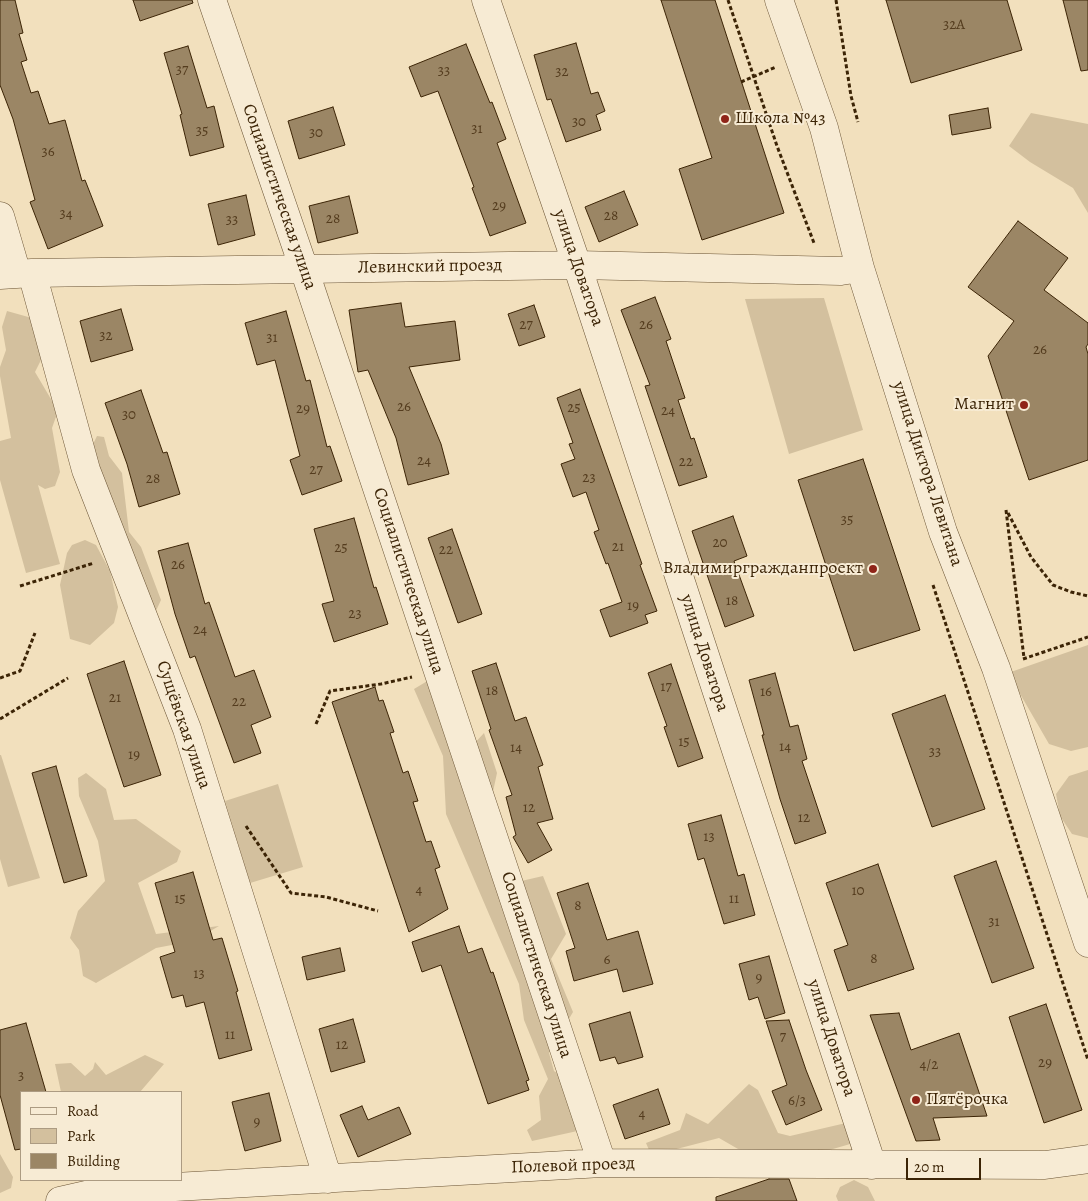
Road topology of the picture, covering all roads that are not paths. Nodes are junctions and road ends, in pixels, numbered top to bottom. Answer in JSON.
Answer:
{"nodes":[{"id":1,"x":212,"y":0,"type":"edge"},
{"id":2,"x":486,"y":0,"type":"edge"},
{"id":3,"x":779,"y":0,"type":"edge"},
{"id":4,"x":0,"y":216,"type":"edge"},
{"id":5,"x":577,"y":265,"type":"junction"},
{"id":6,"x":860,"y":268,"type":"junction"},
{"id":7,"x":304,"y":270,"type":"junction"},
{"id":8,"x":16,"y":274,"type":"edge"},
{"id":9,"x":1088,"y":943,"type":"edge"},
{"id":10,"x":1088,"y":1160,"type":"edge"},
{"id":11,"x":602,"y":1163,"type":"junction"},
{"id":12,"x":872,"y":1165,"type":"junction"},
{"id":13,"x":328,"y":1179,"type":"junction"},
{"id":14,"x":60,"y":1201,"type":"edge"}],
"edges":[{"from":1,"to":7,"type":"street","name":"Социалистическая улица"},
{"from":2,"to":5,"type":"street","name":"улица Доватора"},
{"from":3,"to":6,"type":"street","name":"улица Диктора Левитана"},
{"from":4,"to":8,"type":"street","name":"Сущёвская улица"},
{"from":5,"to":6,"type":"street","name":"Левинский проезд"},
{"from":5,"to":7,"type":"street","name":"Левинский проезд"},
{"from":5,"to":12,"type":"street","name":"улица Доватора"},
{"from":6,"to":9,"type":"street","name":"улица Диктора Левитана"},
{"from":7,"to":8,"type":"street","name":"Левинский проезд"},
{"from":7,"to":11,"type":"street","name":"Социалистическая улица"},
{"from":8,"to":13,"type":"street","name":"Сущёвская улица"},
{"from":10,"to":12,"type":"street","name":"Полевой проезд"},
{"from":11,"to":12,"type":"street","name":"Полевой проезд"},
{"from":11,"to":13,"type":"street","name":"Полевой проезд"},
{"from":13,"to":14,"type":"street","name":"Полевой проезд"}]}
